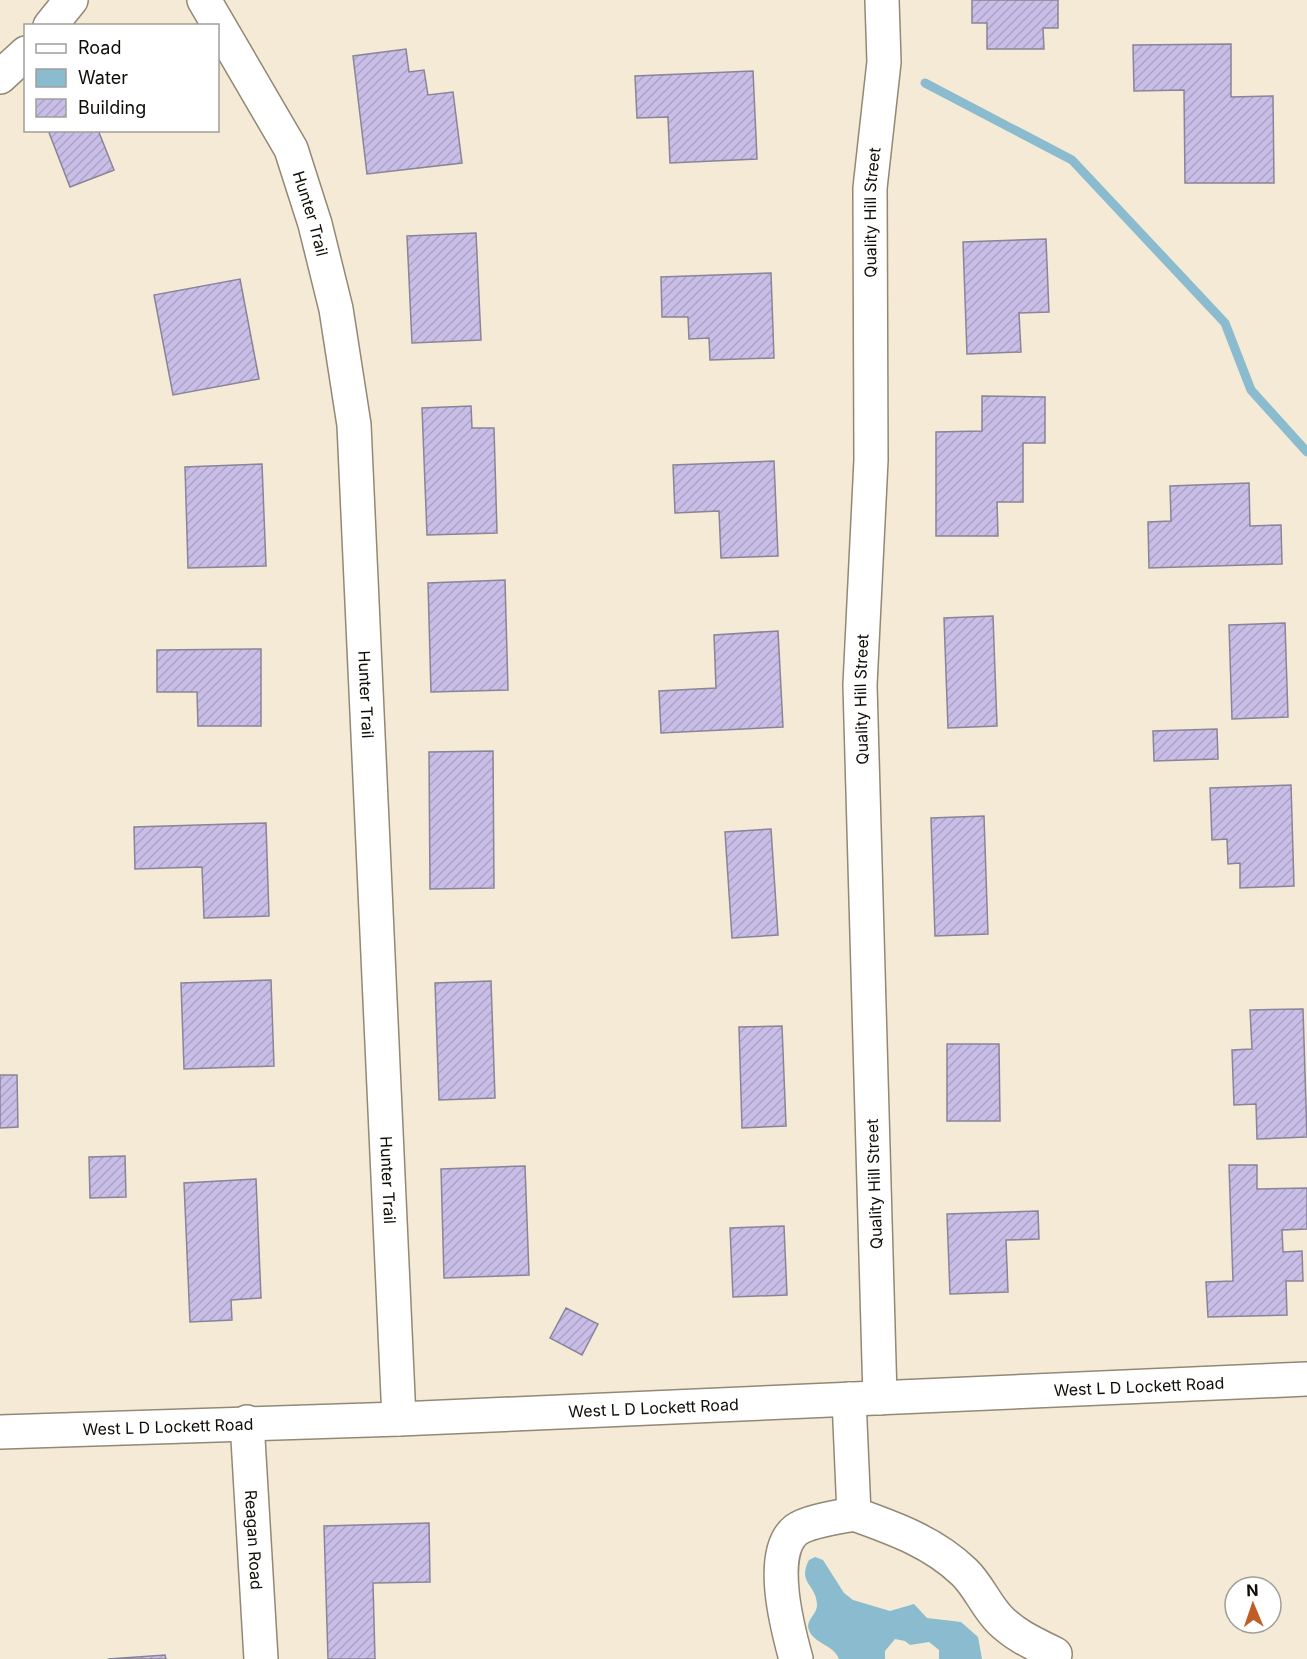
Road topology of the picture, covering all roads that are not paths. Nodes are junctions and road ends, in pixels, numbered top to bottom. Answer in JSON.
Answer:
{"nodes":[{"id":1,"x":71,"y":0,"type":"edge"},
{"id":2,"x":204,"y":0,"type":"edge"},
{"id":3,"x":882,"y":0,"type":"edge"},
{"id":4,"x":52,"y":24,"type":"edge"},
{"id":5,"x":218,"y":24,"type":"edge"},
{"id":6,"x":219,"y":26,"type":"edge"},
{"id":7,"x":24,"y":55,"type":"edge"},
{"id":8,"x":0,"y":77,"type":"edge"},
{"id":9,"x":1307,"y":1379,"type":"edge"},
{"id":10,"x":865,"y":1399,"type":"junction"},
{"id":11,"x":399,"y":1419,"type":"junction"},
{"id":12,"x":247,"y":1422,"type":"junction"},
{"id":13,"x":0,"y":1432,"type":"edge"},
{"id":14,"x":854,"y":1514,"type":"junction"},
{"id":15,"x":1055,"y":1654,"type":"dead end"},
{"id":16,"x":261,"y":1659,"type":"edge"},
{"id":17,"x":796,"y":1659,"type":"edge"}],
"edges":[{"from":1,"to":4,"type":"street"},
{"from":2,"to":5,"type":"street","name":"Hunter Trail"},
{"from":3,"to":10,"type":"street","name":"Quality Hill Street"},
{"from":6,"to":11,"type":"street","name":"Hunter Trail"},
{"from":7,"to":8,"type":"street"},
{"from":9,"to":10,"type":"street","name":"West L D Lockett Road"},
{"from":10,"to":11,"type":"street","name":"West L D Lockett Road"},
{"from":10,"to":14,"type":"street","name":"Quality Hill Street"},
{"from":11,"to":12,"type":"street","name":"West L D Lockett Road"},
{"from":12,"to":13,"type":"street","name":"West L D Lockett Road"},
{"from":12,"to":16,"type":"street","name":"Reagan Road"},
{"from":14,"to":15,"type":"street"},
{"from":14,"to":17,"type":"street"}]}
